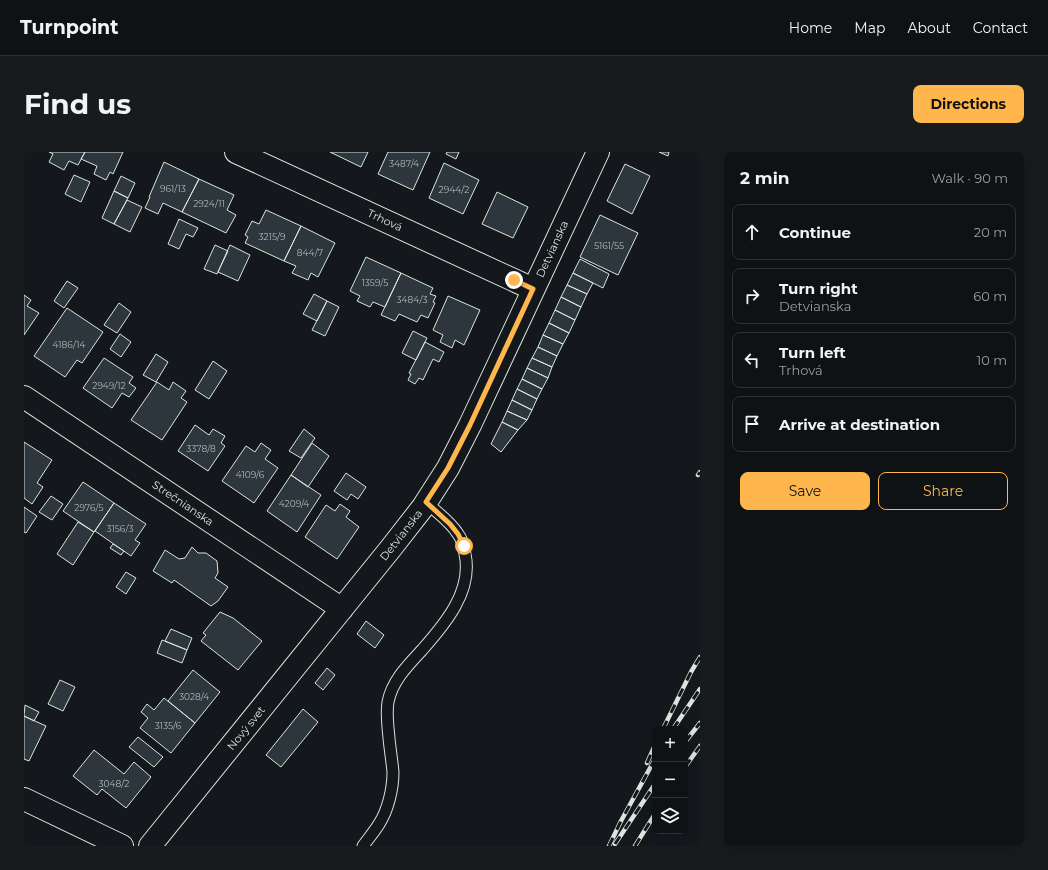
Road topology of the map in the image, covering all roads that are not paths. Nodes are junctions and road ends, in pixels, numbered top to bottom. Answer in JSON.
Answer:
{"nodes":[{"id":1,"x":236,"y":152,"type":"edge"},
{"id":2,"x":598,"y":152,"type":"edge"},
{"id":3,"x":533,"y":289,"type":"junction"},
{"id":4,"x":24,"y":397,"type":"edge"},
{"id":5,"x":426,"y":502,"type":"junction"},
{"id":6,"x":342,"y":609,"type":"junction"},
{"id":7,"x":24,"y":799,"type":"edge"},
{"id":8,"x":122,"y":846,"type":"edge"},
{"id":9,"x":150,"y":846,"type":"edge"},
{"id":10,"x":363,"y":846,"type":"edge"}],
"edges":[{"from":1,"to":3,"type":"street","name":"Trhová"},
{"from":2,"to":3,"type":"street","name":"Detvianska"},
{"from":3,"to":5,"type":"street","name":"Detvianska"},
{"from":4,"to":6,"type":"street","name":"Strečnianska"},
{"from":5,"to":6,"type":"street","name":"Detvianska"},
{"from":5,"to":10,"type":"lane"},
{"from":6,"to":9,"type":"street","name":"Nový svet"},
{"from":7,"to":8,"type":"street"}]}
